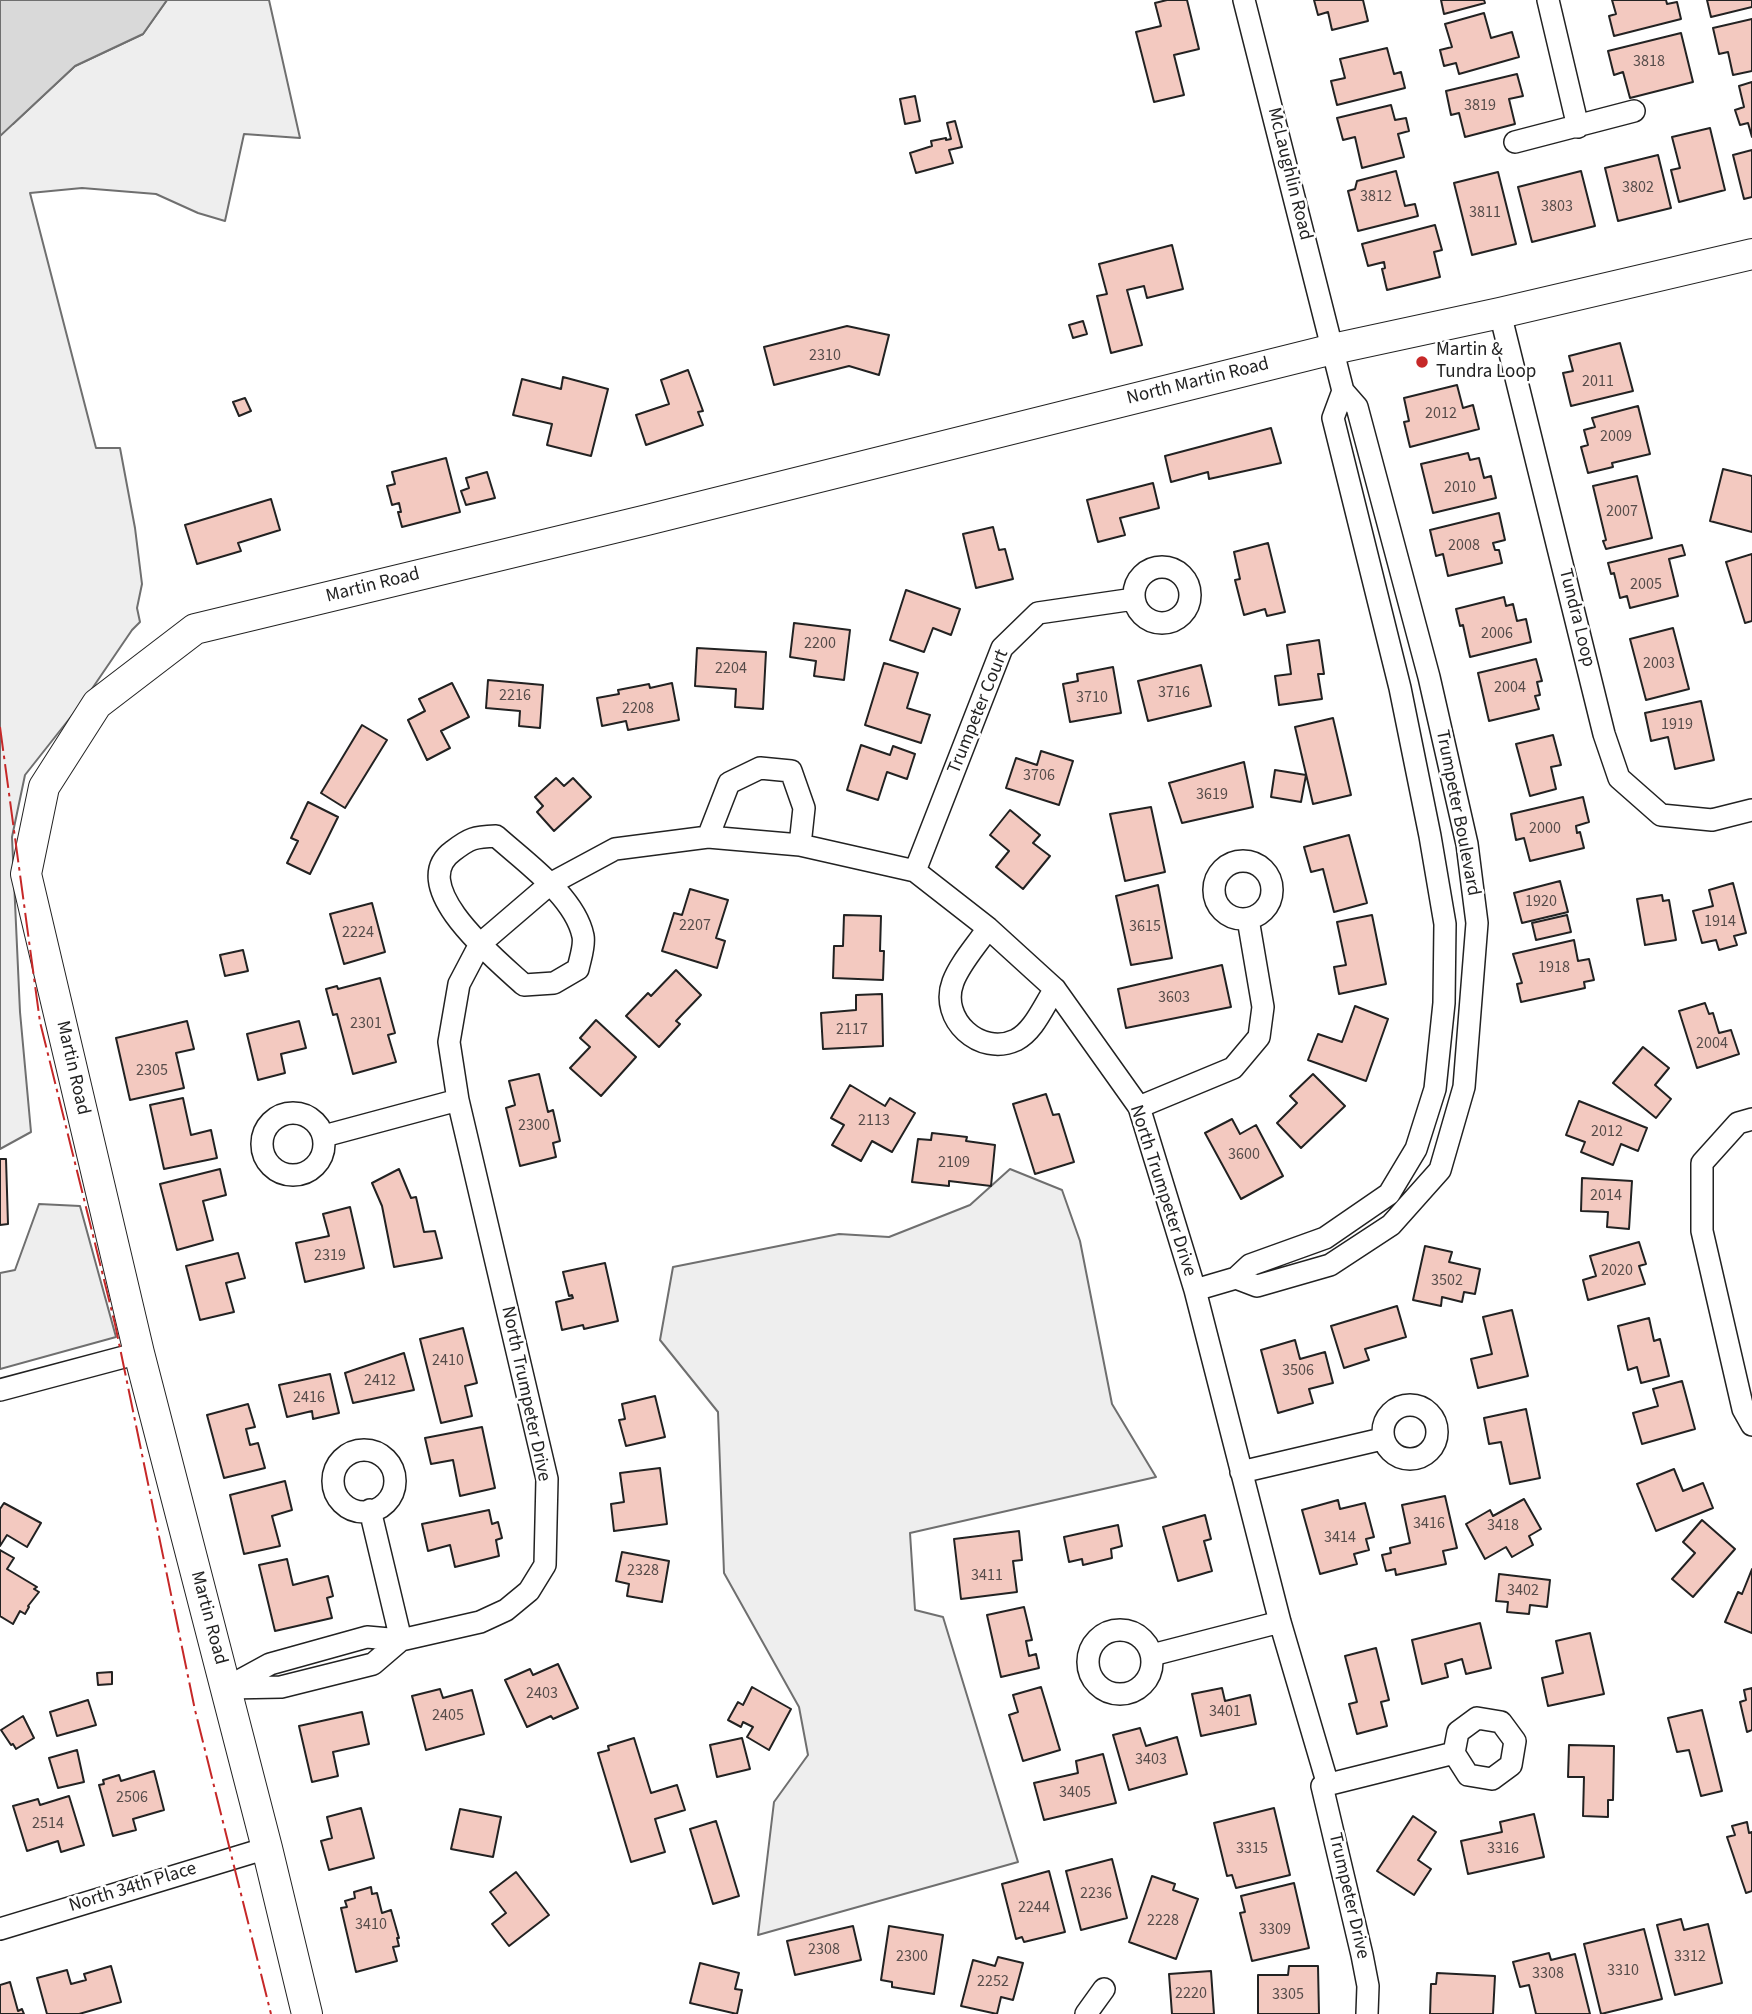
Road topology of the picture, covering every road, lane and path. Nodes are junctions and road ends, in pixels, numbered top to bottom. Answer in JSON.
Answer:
{"nodes":[{"id":1,"x":1244,"y":0,"type":"edge"},
{"id":2,"x":1548,"y":0,"type":"edge"},
{"id":3,"x":1633,"y":111,"type":"dead end"},
{"id":4,"x":1578,"y":127,"type":"junction"},
{"id":5,"x":1515,"y":142,"type":"dead end"},
{"id":6,"x":1752,"y":254,"type":"edge"},
{"id":7,"x":1500,"y":313,"type":"junction"},
{"id":8,"x":1333,"y":349,"type":"junction"},
{"id":9,"x":1343,"y":391,"type":"junction"},
{"id":10,"x":647,"y":520,"type":"joint"},
{"id":11,"x":1133,"y":599,"type":"dead end"},
{"id":12,"x":1752,"y":810,"type":"edge"},
{"id":13,"x":708,"y":837,"type":"junction"},
{"id":14,"x":800,"y":845,"type":"junction"},
{"id":15,"x":915,"y":871,"type":"junction"},
{"id":16,"x":550,"y":884,"type":"junction"},
{"id":17,"x":1248,"y":919,"type":"dead end"},
{"id":18,"x":988,"y":928,"type":"junction"},
{"id":19,"x":480,"y":944,"type":"junction"},
{"id":20,"x":1055,"y":989,"type":"junction"},
{"id":21,"x":458,"y":1100,"type":"junction"},
{"id":22,"x":1139,"y":1107,"type":"junction"},
{"id":23,"x":1752,"y":1119,"type":"edge"},
{"id":24,"x":324,"y":1136,"type":"dead end"},
{"id":25,"x":1236,"y":1278,"type":"junction"},
{"id":26,"x":1195,"y":1290,"type":"junction"},
{"id":27,"x":138,"y":1353,"type":"junction"},
{"id":28,"x":0,"y":1390,"type":"edge"},
{"id":29,"x":1752,"y":1425,"type":"edge"},
{"id":30,"x":1382,"y":1439,"type":"dead end"},
{"id":31,"x":1241,"y":1472,"type":"junction"},
{"id":32,"x":370,"y":1510,"type":"dead end"},
{"id":33,"x":1280,"y":1622,"type":"junction"},
{"id":34,"x":401,"y":1640,"type":"junction"},
{"id":35,"x":1152,"y":1655,"type":"dead end"},
{"id":36,"x":226,"y":1688,"type":"junction"},
{"id":37,"x":1454,"y":1753,"type":"dead end"},
{"id":38,"x":1328,"y":1785,"type":"junction"},
{"id":39,"x":267,"y":1848,"type":"junction"},
{"id":40,"x":0,"y":1929,"type":"edge"},
{"id":41,"x":1104,"y":1989,"type":"dead end"},
{"id":42,"x":307,"y":2014,"type":"edge"},
{"id":43,"x":1086,"y":2014,"type":"edge"},
{"id":44,"x":1367,"y":2014,"type":"edge"}],
"edges":[{"from":1,"to":8,"type":"street","name":"McLaughlin Road"},
{"from":2,"to":4,"type":"street"},
{"from":3,"to":4,"type":"street"},
{"from":4,"to":5,"type":"street"},
{"from":6,"to":7,"type":"street","name":"North Martin Road"},
{"from":7,"to":8,"type":"street","name":"North Martin Road"},
{"from":7,"to":12,"type":"street","name":"Tundra Loop"},
{"from":8,"to":9,"type":"street","name":"Trumpeter Boulevard"},
{"from":8,"to":10,"type":"street","name":"North Martin Road"},
{"from":9,"to":25,"type":"street","name":"Trumpeter Boulevard"},
{"from":9,"to":25,"type":"street","name":"Trumpeter Boulevard"},
{"from":10,"to":27,"type":"street","name":"Martin Road"},
{"from":11,"to":15,"type":"street","name":"Trumpeter Court"},
{"from":13,"to":14,"type":"street","name":"North Trumpeter Drive"},
{"from":13,"to":14,"type":"street"},
{"from":13,"to":16,"type":"street","name":"North Trumpeter Drive"},
{"from":14,"to":15,"type":"street","name":"North Trumpeter Drive"},
{"from":15,"to":18,"type":"street","name":"North Trumpeter Drive"},
{"from":16,"to":19,"type":"street","name":"North Trumpeter Drive"},
{"from":16,"to":19,"type":"street"},
{"from":16,"to":19,"type":"street"},
{"from":17,"to":22,"type":"street"},
{"from":18,"to":20,"type":"street","name":"North Trumpeter Drive"},
{"from":18,"to":20,"type":"street"},
{"from":19,"to":21,"type":"street","name":"North Trumpeter Drive"},
{"from":20,"to":22,"type":"street","name":"North Trumpeter Drive"},
{"from":21,"to":24,"type":"street"},
{"from":21,"to":34,"type":"street","name":"North Trumpeter Drive"},
{"from":22,"to":26,"type":"street","name":"North Trumpeter Drive"},
{"from":23,"to":29,"type":"street"},
{"from":25,"to":26,"type":"street","name":"Trumpeter Boulevard"},
{"from":26,"to":31,"type":"street","name":"Trumpeter Drive"},
{"from":27,"to":28,"type":"street"},
{"from":27,"to":36,"type":"street","name":"Martin Road"},
{"from":30,"to":31,"type":"street"},
{"from":31,"to":33,"type":"street","name":"Trumpeter Drive"},
{"from":32,"to":34,"type":"street"},
{"from":33,"to":35,"type":"street"},
{"from":33,"to":38,"type":"street","name":"Trumpeter Drive"},
{"from":34,"to":36,"type":"street","name":"North Trumpeter Drive"},
{"from":36,"to":39,"type":"street","name":"Martin Road"},
{"from":37,"to":38,"type":"street"},
{"from":38,"to":44,"type":"street","name":"Trumpeter Drive"},
{"from":39,"to":40,"type":"street","name":"North 34th Place"},
{"from":39,"to":42,"type":"street","name":"Martin Road"},
{"from":41,"to":43,"type":"street"}]}
